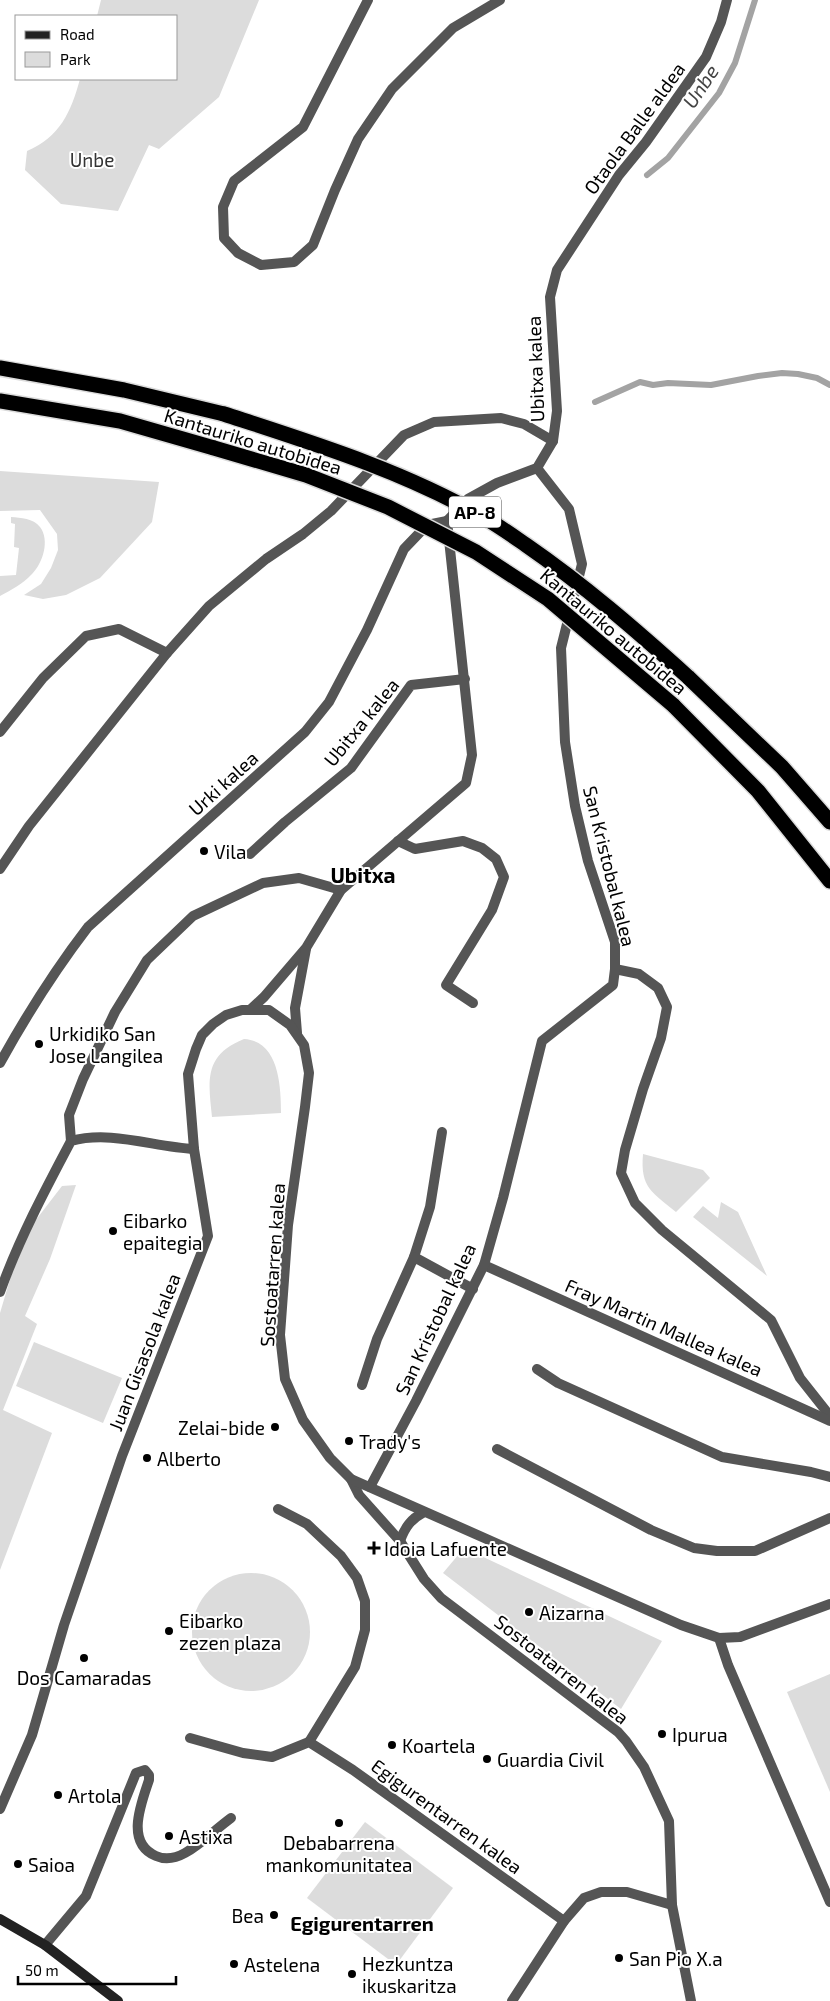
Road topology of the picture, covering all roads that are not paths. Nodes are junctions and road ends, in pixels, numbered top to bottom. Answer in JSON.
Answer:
{"nodes":[{"id":1,"x":368,"y":0,"type":"edge"},
{"id":2,"x":500,"y":0,"type":"edge"},
{"id":3,"x":727,"y":0,"type":"edge"},
{"id":4,"x":557,"y":270,"type":"joint"},
{"id":5,"x":0,"y":368,"type":"edge"},
{"id":6,"x":0,"y":401,"type":"edge"},
{"id":7,"x":553,"y":441,"type":"junction"},
{"id":8,"x":537,"y":468,"type":"junction"},
{"id":9,"x":448,"y":522,"type":"junction"},
{"id":10,"x":167,"y":653,"type":"junction"},
{"id":11,"x":465,"y":679,"type":"junction"},
{"id":12,"x":0,"y":732,"type":"edge"},
{"id":13,"x":830,"y":822,"type":"edge"},
{"id":14,"x":398,"y":841,"type":"junction"},
{"id":15,"x":250,"y":854,"type":"dead end"},
{"id":16,"x":0,"y":869,"type":"edge"},
{"id":17,"x":830,"y":881,"type":"edge"},
{"id":18,"x":341,"y":890,"type":"junction"},
{"id":19,"x":306,"y":948,"type":"junction"},
{"id":20,"x":616,"y":968,"type":"junction"},
{"id":21,"x":473,"y":1004,"type":"dead end"},
{"id":22,"x":250,"y":1010,"type":"junction"},
{"id":23,"x":297,"y":1035,"type":"junction"},
{"id":24,"x":0,"y":1063,"type":"edge"},
{"id":25,"x":304,"y":1122,"type":"joint"},
{"id":26,"x":442,"y":1132,"type":"dead end"},
{"id":27,"x":71,"y":1141,"type":"junction"},
{"id":28,"x":194,"y":1149,"type":"junction"},
{"id":29,"x":414,"y":1257,"type":"junction"},
{"id":30,"x":484,"y":1265,"type":"junction"},
{"id":31,"x":473,"y":1289,"type":"junction"},
{"id":32,"x":0,"y":1292,"type":"edge"},
{"id":33,"x":537,"y":1368,"type":"dead end"},
{"id":34,"x":362,"y":1385,"type":"dead end"},
{"id":35,"x":830,"y":1416,"type":"edge"},
{"id":36,"x":830,"y":1421,"type":"edge"},
{"id":37,"x":497,"y":1449,"type":"dead end"},
{"id":38,"x":830,"y":1477,"type":"edge"},
{"id":39,"x":351,"y":1479,"type":"junction"},
{"id":40,"x":370,"y":1487,"type":"junction"},
{"id":41,"x":278,"y":1509,"type":"dead end"},
{"id":42,"x":424,"y":1512,"type":"junction"},
{"id":43,"x":830,"y":1518,"type":"edge"},
{"id":44,"x":400,"y":1541,"type":"junction"},
{"id":45,"x":830,"y":1604,"type":"edge"},
{"id":46,"x":719,"y":1638,"type":"junction"},
{"id":47,"x":190,"y":1738,"type":"dead end"},
{"id":48,"x":309,"y":1742,"type":"junction"},
{"id":49,"x":0,"y":1809,"type":"edge"},
{"id":50,"x":231,"y":1818,"type":"dead end"},
{"id":51,"x":830,"y":1902,"type":"edge"},
{"id":52,"x":672,"y":1905,"type":"junction"},
{"id":53,"x":0,"y":1919,"type":"edge"},
{"id":54,"x":564,"y":1921,"type":"junction"},
{"id":55,"x":45,"y":1945,"type":"junction"},
{"id":56,"x":118,"y":2001,"type":"edge"},
{"id":57,"x":512,"y":2001,"type":"edge"},
{"id":58,"x":690,"y":2001,"type":"edge"}],
"edges":[{"from":1,"to":2,"type":"street"},
{"from":3,"to":4,"type":"street","name":"Otaola Balle aldea"},
{"from":4,"to":7,"type":"street","name":"Ubitxa kalea"},
{"from":5,"to":13,"type":"highway","name":"Kantauriko autobidea","number":"AP-8","bridge":true},
{"from":6,"to":17,"type":"highway","name":"Kantauriko autobidea","number":"AP-8","bridge":true},
{"from":7,"to":8,"type":"street","name":"Ubitxa kalea"},
{"from":7,"to":10,"type":"street"},
{"from":8,"to":9,"type":"street"},
{"from":8,"to":20,"type":"street","name":"San Kristobal kalea"},
{"from":9,"to":11,"type":"street"},
{"from":9,"to":24,"type":"street","name":"Urki kalea"},
{"from":10,"to":12,"type":"street"},
{"from":10,"to":16,"type":"street"},
{"from":11,"to":14,"type":"street"},
{"from":11,"to":15,"type":"street","name":"Ubitxa kalea"},
{"from":14,"to":18,"type":"street"},
{"from":14,"to":21,"type":"street"},
{"from":18,"to":19,"type":"street"},
{"from":18,"to":27,"type":"street"},
{"from":19,"to":22,"type":"street"},
{"from":19,"to":23,"type":"street"},
{"from":20,"to":30,"type":"street","name":"San Kristobal kalea"},
{"from":20,"to":35,"type":"street","name":"Fray Martin Mallea kalea"},
{"from":22,"to":23,"type":"street","name":"Juan Gisasola kalea"},
{"from":22,"to":28,"type":"street","name":"Juan Gisasola kalea"},
{"from":23,"to":25,"type":"street","name":"Juan Gisasola kalea"},
{"from":25,"to":39,"type":"street","name":"Sostoatarren kalea"},
{"from":26,"to":29,"type":"street"},
{"from":27,"to":28,"type":"street"},
{"from":27,"to":32,"type":"street"},
{"from":28,"to":49,"type":"street","name":"Juan Gisasola kalea"},
{"from":29,"to":31,"type":"street"},
{"from":29,"to":34,"type":"street"},
{"from":30,"to":31,"type":"street","name":"San Kristobal kalea"},
{"from":30,"to":36,"type":"street","name":"Fray Martin Mallea kalea"},
{"from":31,"to":40,"type":"street","name":"San Kristobal kalea"},
{"from":33,"to":38,"type":"street"},
{"from":37,"to":43,"type":"street"},
{"from":39,"to":40,"type":"street","name":"Sostoatarren kalea"},
{"from":39,"to":44,"type":"street","name":"Sostoatarren kalea"},
{"from":40,"to":42,"type":"street","name":"Sostoatarren kalea"},
{"from":41,"to":48,"type":"street"},
{"from":42,"to":44,"type":"street"},
{"from":42,"to":46,"type":"street","name":"Sostoatarren kalea"},
{"from":44,"to":52,"type":"street","name":"Sostoatarren kalea"},
{"from":45,"to":46,"type":"street"},
{"from":46,"to":51,"type":"street"},
{"from":47,"to":48,"type":"street"},
{"from":48,"to":54,"type":"street","name":"Egigurentarren kalea"},
{"from":50,"to":55,"type":"street"},
{"from":52,"to":54,"type":"street"},
{"from":52,"to":58,"type":"street","name":"Sostoatarren kalea"},
{"from":53,"to":55,"type":"street"},
{"from":54,"to":57,"type":"street"},
{"from":55,"to":56,"type":"street"}]}
